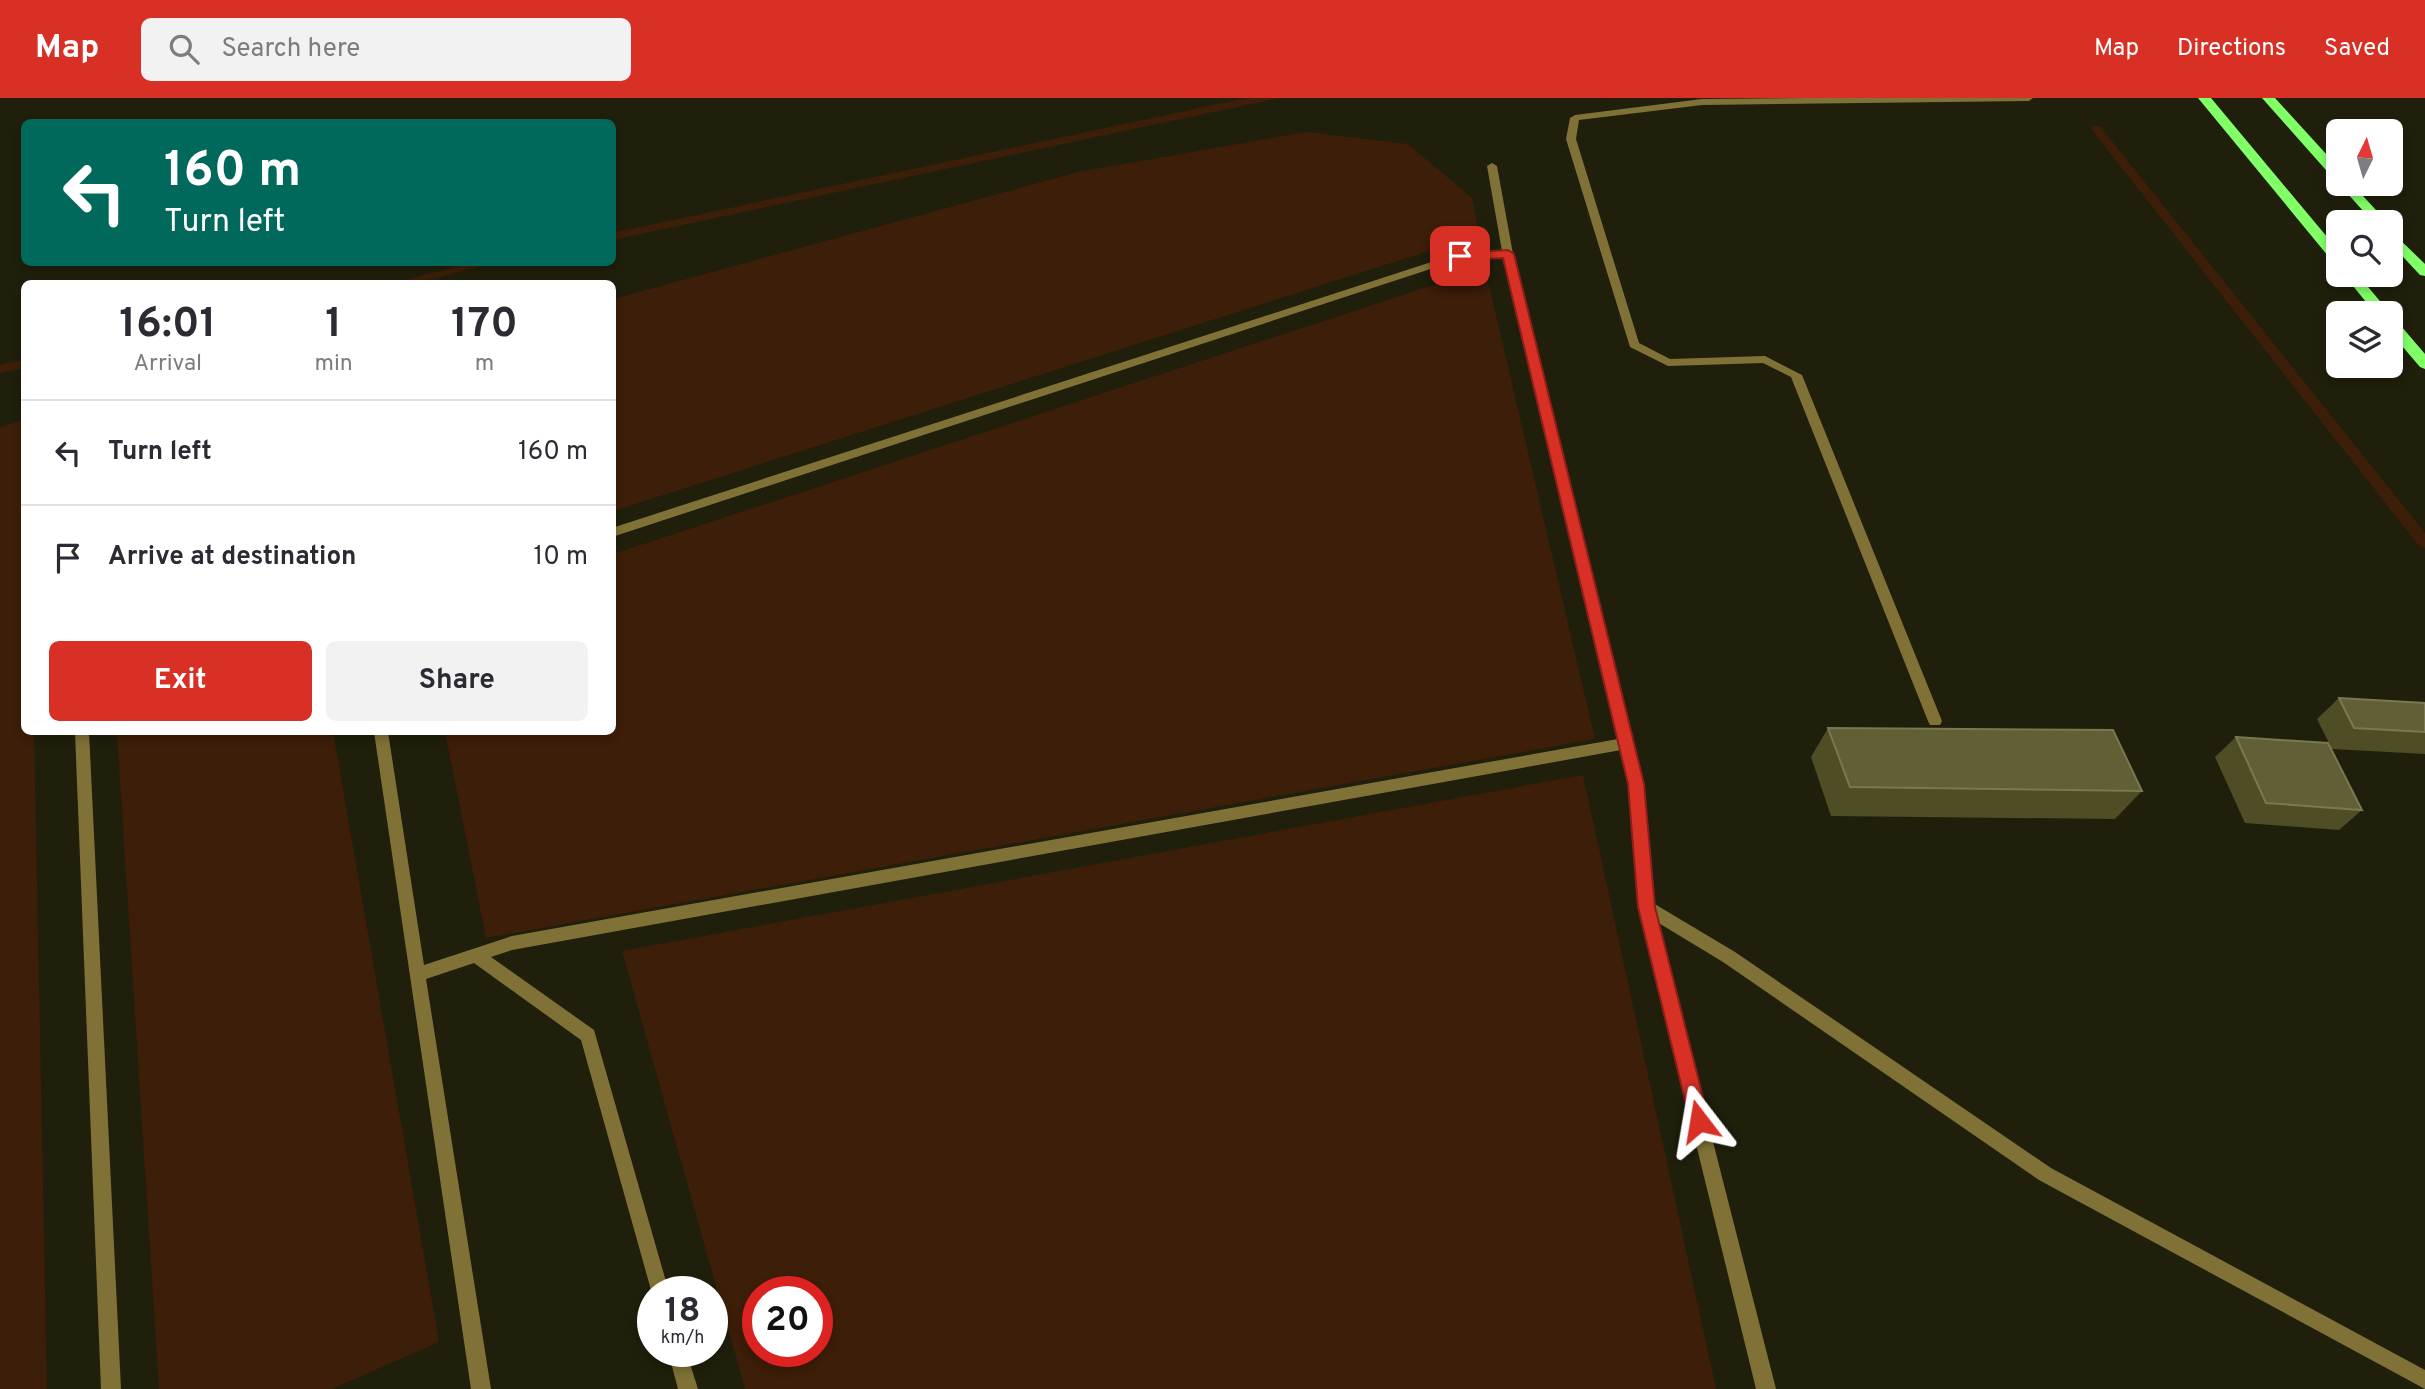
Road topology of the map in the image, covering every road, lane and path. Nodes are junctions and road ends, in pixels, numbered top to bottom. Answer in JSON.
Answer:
{"nodes":[{"id":1,"x":2029,"y":98,"type":"edge"},
{"id":2,"x":2204,"y":98,"type":"edge"},
{"id":3,"x":2268,"y":98,"type":"edge"},
{"id":4,"x":2326,"y":163,"type":"edge"},
{"id":5,"x":1492,"y":166,"type":"dead end"},
{"id":6,"x":2357,"y":196,"type":"edge"},
{"id":7,"x":2369,"y":210,"type":"edge"},
{"id":8,"x":2326,"y":245,"type":"edge"},
{"id":9,"x":2403,"y":248,"type":"edge"},
{"id":10,"x":1508,"y":254,"type":"junction"},
{"id":11,"x":2425,"y":272,"type":"edge"},
{"id":12,"x":2361,"y":287,"type":"edge"},
{"id":13,"x":2373,"y":301,"type":"edge"},
{"id":14,"x":2403,"y":338,"type":"edge"},
{"id":15,"x":2425,"y":364,"type":"edge"},
{"id":16,"x":616,"y":532,"type":"edge"},
{"id":17,"x":1934,"y":720,"type":"dead end"},
{"id":18,"x":82,"y":735,"type":"edge"},
{"id":19,"x":381,"y":735,"type":"edge"},
{"id":20,"x":1626,"y":743,"type":"junction"},
{"id":21,"x":1646,"y":907,"type":"junction"},
{"id":22,"x":475,"y":955,"type":"junction"},
{"id":23,"x":420,"y":974,"type":"junction"},
{"id":24,"x":656,"y":1276,"type":"edge"},
{"id":25,"x":682,"y":1367,"type":"edge"},
{"id":26,"x":2425,"y":1380,"type":"edge"},
{"id":27,"x":111,"y":1389,"type":"edge"},
{"id":28,"x":481,"y":1389,"type":"edge"},
{"id":29,"x":688,"y":1389,"type":"edge"},
{"id":30,"x":1766,"y":1389,"type":"edge"}],
"edges":[{"from":1,"to":17,"type":"lane"},
{"from":2,"to":8,"type":"highway"},
{"from":3,"to":4,"type":"highway"},
{"from":5,"to":10,"type":"lane"},
{"from":6,"to":7,"type":"highway"},
{"from":9,"to":11,"type":"highway"},
{"from":10,"to":16,"type":"lane"},
{"from":10,"to":20,"type":"lane"},
{"from":12,"to":13,"type":"highway"},
{"from":14,"to":15,"type":"highway"},
{"from":18,"to":27,"type":"lane"},
{"from":19,"to":23,"type":"lane"},
{"from":20,"to":21,"type":"lane"},
{"from":20,"to":22,"type":"lane"},
{"from":21,"to":26,"type":"lane"},
{"from":21,"to":30,"type":"lane"},
{"from":22,"to":23,"type":"lane"},
{"from":22,"to":24,"type":"lane"},
{"from":23,"to":28,"type":"lane"},
{"from":25,"to":29,"type":"lane"}]}
